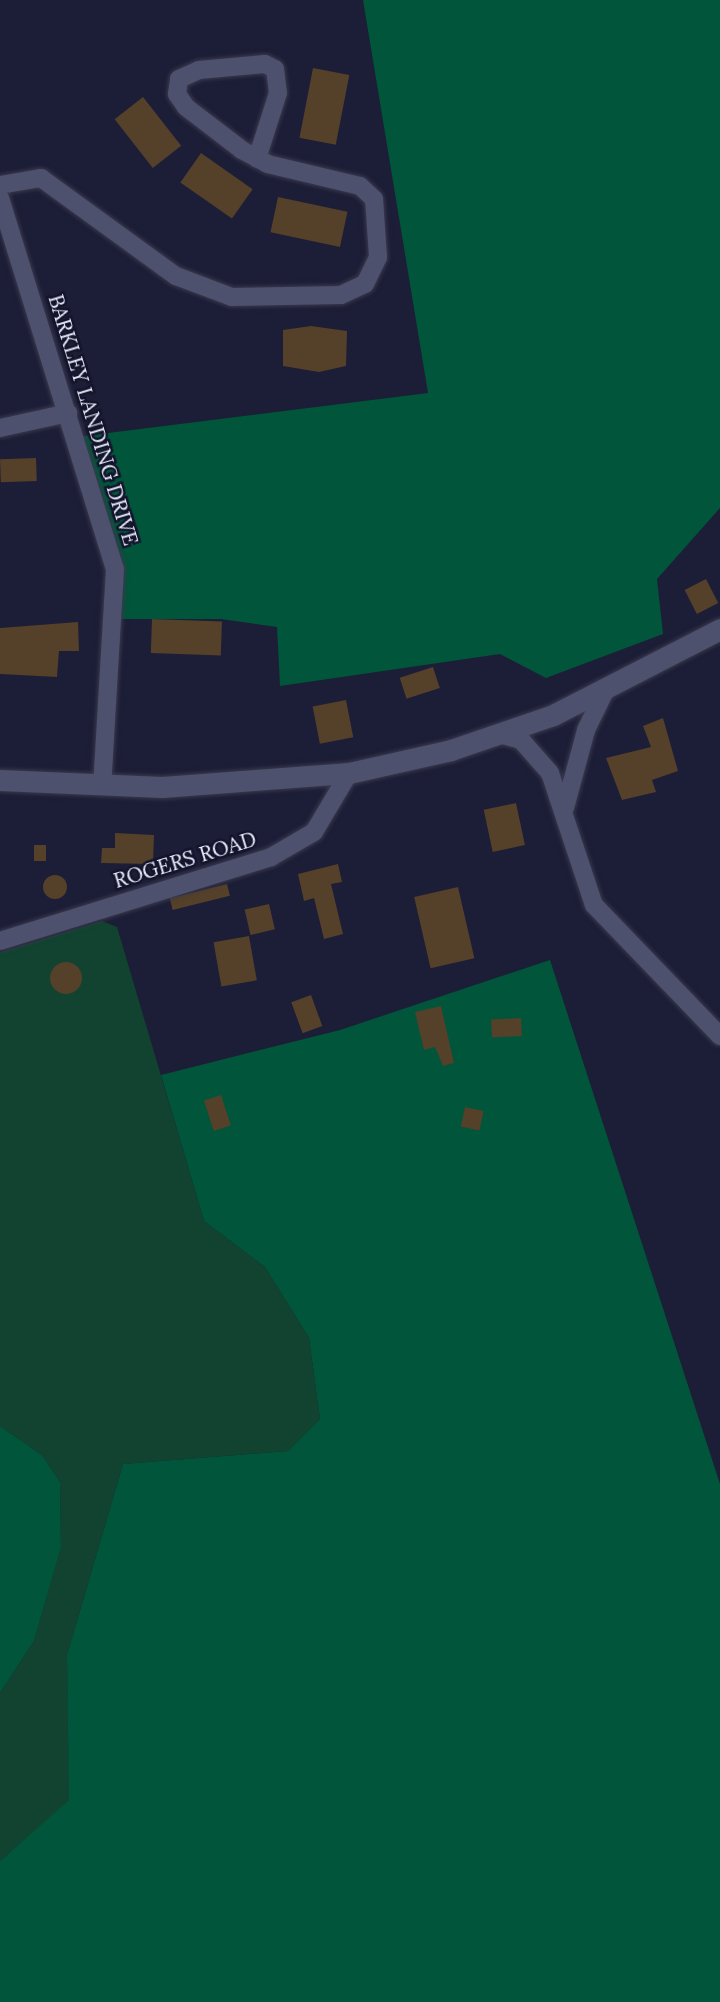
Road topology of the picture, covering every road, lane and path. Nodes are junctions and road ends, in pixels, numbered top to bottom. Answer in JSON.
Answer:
{"nodes":[{"id":1,"x":257,"y":159,"type":"junction"},
{"id":2,"x":0,"y":185,"type":"edge"},
{"id":3,"x":0,"y":198,"type":"edge"},
{"id":4,"x":68,"y":413,"type":"junction"},
{"id":5,"x":0,"y":428,"type":"edge"},
{"id":6,"x":720,"y":629,"type":"edge"},
{"id":7,"x":605,"y":691,"type":"junction"},
{"id":8,"x":499,"y":734,"type":"junction"},
{"id":9,"x":349,"y":773,"type":"junction"},
{"id":10,"x":0,"y":780,"type":"edge"},
{"id":11,"x":102,"y":785,"type":"junction"},
{"id":12,"x":564,"y":811,"type":"junction"},
{"id":13,"x":0,"y":941,"type":"edge"},
{"id":14,"x":720,"y":1036,"type":"edge"}],
"edges":[{"from":1,"to":1,"type":"street"},
{"from":1,"to":2,"type":"street"},
{"from":3,"to":4,"type":"street","name":"BARKLEY LANDING DRIVE"},
{"from":4,"to":5,"type":"street"},
{"from":4,"to":11,"type":"street","name":"BARKLEY LANDING DRIVE"},
{"from":6,"to":7,"type":"main road"},
{"from":7,"to":8,"type":"main road"},
{"from":7,"to":12,"type":"street"},
{"from":8,"to":9,"type":"main road"},
{"from":8,"to":12,"type":"street"},
{"from":9,"to":11,"type":"main road"},
{"from":9,"to":13,"type":"street","name":"ROGERS ROAD"},
{"from":10,"to":11,"type":"main road"},
{"from":12,"to":14,"type":"street"}]}
